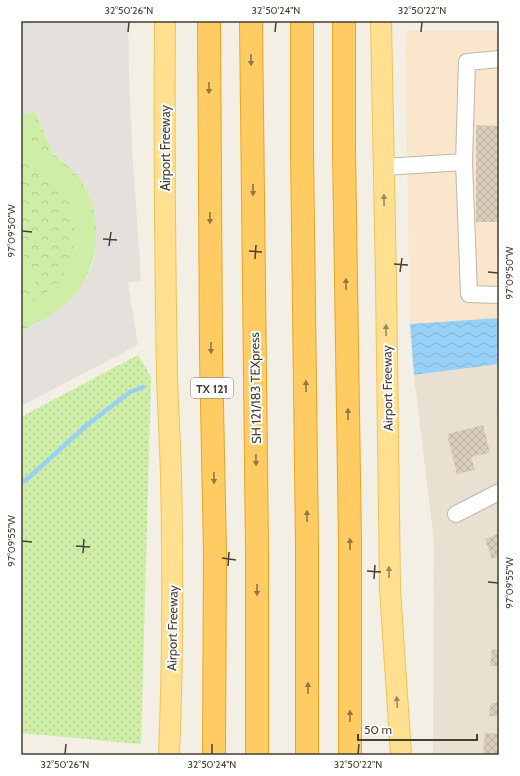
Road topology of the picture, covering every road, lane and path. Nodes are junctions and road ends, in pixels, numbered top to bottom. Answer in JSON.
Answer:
{"nodes":[{"id":1,"x":165,"y":21,"type":"edge"},
{"id":2,"x":209,"y":21,"type":"edge"},
{"id":3,"x":251,"y":21,"type":"edge"},
{"id":4,"x":302,"y":21,"type":"edge"},
{"id":5,"x":344,"y":21,"type":"edge"},
{"id":6,"x":381,"y":21,"type":"edge"},
{"id":7,"x":499,"y":60,"type":"edge"},
{"id":8,"x":464,"y":162,"type":"junction"},
{"id":9,"x":384,"y":167,"type":"junction"},
{"id":10,"x":499,"y":295,"type":"edge"},
{"id":11,"x":499,"y":492,"type":"edge"},
{"id":12,"x":456,"y":514,"type":"dead end"},
{"id":13,"x":169,"y":755,"type":"edge"},
{"id":14,"x":214,"y":755,"type":"edge"},
{"id":15,"x":257,"y":755,"type":"edge"},
{"id":16,"x":307,"y":755,"type":"edge"},
{"id":17,"x":350,"y":755,"type":"edge"},
{"id":18,"x":401,"y":755,"type":"edge"}],
"edges":[{"from":1,"to":13,"type":"main road","name":"Airport Freeway"},
{"from":2,"to":14,"type":"highway","number":"TX 121","one_way":true},
{"from":3,"to":15,"type":"highway","name":"SH 121/183 TEXpress","one_way":true},
{"from":16,"to":4,"type":"highway","one_way":true},
{"from":17,"to":5,"type":"highway","one_way":true},
{"from":6,"to":9,"type":"main road","name":"Airport Freeway"},
{"from":7,"to":8,"type":"street"},
{"from":8,"to":9,"type":"street"},
{"from":8,"to":10,"type":"street"},
{"from":18,"to":9,"type":"main road","name":"Airport Freeway","one_way":true},
{"from":11,"to":12,"type":"street"}]}
